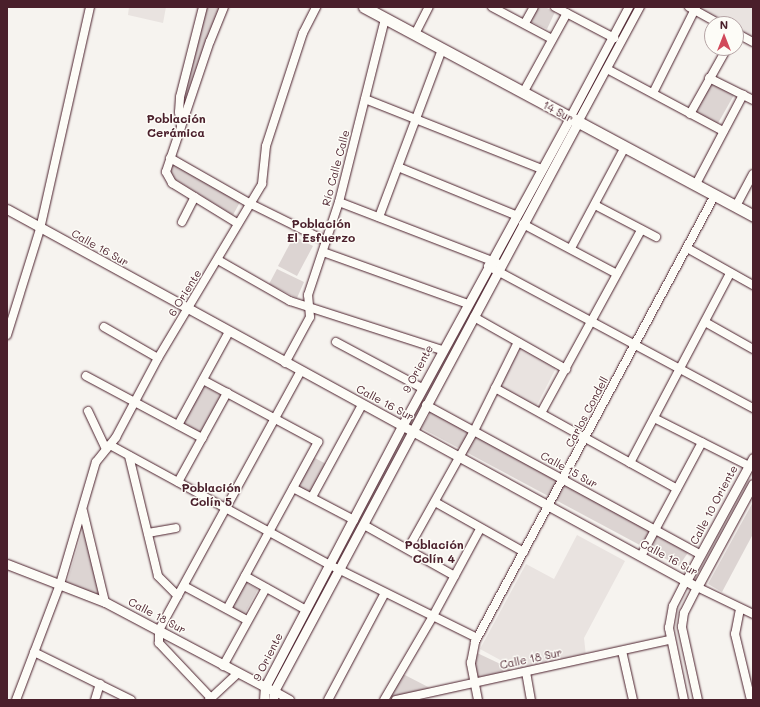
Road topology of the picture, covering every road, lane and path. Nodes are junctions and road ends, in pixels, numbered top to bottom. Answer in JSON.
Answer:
{"nodes":[{"id":1,"x":90,"y":7,"type":"edge"},
{"id":2,"x":203,"y":7,"type":"edge"},
{"id":3,"x":224,"y":7,"type":"edge"},
{"id":4,"x":316,"y":7,"type":"edge"},
{"id":5,"x":364,"y":7,"type":"edge"},
{"id":6,"x":429,"y":7,"type":"edge"},
{"id":7,"x":492,"y":7,"type":"edge"},
{"id":8,"x":534,"y":7,"type":"edge"},
{"id":9,"x":555,"y":7,"type":"edge"},
{"id":10,"x":629,"y":7,"type":"edge"},
{"id":11,"x":640,"y":7,"type":"edge"},
{"id":12,"x":693,"y":8,"type":"edge"},
{"id":13,"x":567,"y":13,"type":"junction"},
{"id":14,"x":706,"y":16,"type":"edge"},
{"id":15,"x":385,"y":18,"type":"junction"},
{"id":16,"x":525,"y":23,"type":"junction"},
{"id":17,"x":415,"y":34,"type":"junction"},
{"id":18,"x":744,"y":37,"type":"edge"},
{"id":19,"x":614,"y":38,"type":"junction"},
{"id":20,"x":552,"y":39,"type":"junction"},
{"id":21,"x":753,"y":42,"type":"edge"},
{"id":22,"x":442,"y":49,"type":"junction"},
{"id":23,"x":722,"y":56,"type":"edge"},
{"id":24,"x":607,"y":69,"type":"junction"},
{"id":25,"x":709,"y":78,"type":"junction"},
{"id":26,"x":523,"y":93,"type":"junction"},
{"id":27,"x":653,"y":93,"type":"junction"},
{"id":28,"x":743,"y":95,"type":"junction"},
{"id":29,"x":365,"y":99,"type":"junction"},
{"id":30,"x":753,"y":100,"type":"edge"},
{"id":31,"x":690,"y":114,"type":"junction"},
{"id":32,"x":416,"y":119,"type":"junction"},
{"id":33,"x":574,"y":120,"type":"junction"},
{"id":34,"x":182,"y":127,"type":"junction"},
{"id":35,"x":723,"y":131,"type":"junction"},
{"id":36,"x":625,"y":146,"type":"junction"},
{"id":37,"x":170,"y":158,"type":"junction"},
{"id":38,"x":398,"y":167,"type":"junction"},
{"id":39,"x":542,"y":169,"type":"junction"},
{"id":40,"x":753,"y":174,"type":"edge"},
{"id":41,"x":696,"y":184,"type":"junction"},
{"id":42,"x":715,"y":195,"type":"junction"},
{"id":43,"x":195,"y":197,"type":"junction"},
{"id":44,"x":339,"y":202,"type":"junction"},
{"id":45,"x":249,"y":203,"type":"junction"},
{"id":46,"x":595,"y":205,"type":"junction"},
{"id":47,"x":736,"y":206,"type":"junction"},
{"id":48,"x":7,"y":209,"type":"edge"},
{"id":49,"x":515,"y":215,"type":"junction"},
{"id":50,"x":753,"y":216,"type":"edge"},
{"id":51,"x":379,"y":217,"type":"junction"},
{"id":52,"x":182,"y":222,"type":"dead end"},
{"id":53,"x":238,"y":223,"type":"junction"},
{"id":54,"x":523,"y":224,"type":"junction"},
{"id":55,"x":40,"y":229,"type":"junction"},
{"id":56,"x":642,"y":230,"type":"junction"},
{"id":57,"x":656,"y":237,"type":"dead end"},
{"id":58,"x":326,"y":241,"type":"junction"},
{"id":59,"x":571,"y":248,"type":"junction"},
{"id":60,"x":687,"y":248,"type":"junction"},
{"id":61,"x":323,"y":252,"type":"junction"},
{"id":62,"x":218,"y":260,"type":"junction"},
{"id":63,"x":489,"y":263,"type":"junction"},
{"id":64,"x":501,"y":268,"type":"junction"},
{"id":65,"x":730,"y":273,"type":"junction"},
{"id":66,"x":617,"y":274,"type":"junction"},
{"id":67,"x":753,"y":285,"type":"edge"},
{"id":68,"x":468,"y":304,"type":"junction"},
{"id":69,"x":308,"y":306,"type":"junction"},
{"id":70,"x":188,"y":310,"type":"junction"},
{"id":71,"x":474,"y":317,"type":"junction"},
{"id":72,"x":592,"y":321,"type":"junction"},
{"id":73,"x":705,"y":322,"type":"junction"},
{"id":74,"x":104,"y":326,"type":"dead end"},
{"id":75,"x":229,"y":332,"type":"junction"},
{"id":76,"x":7,"y":336,"type":"edge"},
{"id":77,"x":336,"y":342,"type":"dead end"},
{"id":78,"x":518,"y":342,"type":"junction"},
{"id":79,"x":635,"y":345,"type":"junction"},
{"id":80,"x":753,"y":349,"type":"edge"},
{"id":81,"x":442,"y":350,"type":"junction"},
{"id":82,"x":158,"y":358,"type":"junction"},
{"id":83,"x":285,"y":363,"type":"junction"},
{"id":84,"x":566,"y":369,"type":"junction"},
{"id":85,"x":681,"y":370,"type":"junction"},
{"id":86,"x":301,"y":371,"type":"junction"},
{"id":87,"x":86,"y":376,"type":"dead end"},
{"id":88,"x":203,"y":380,"type":"junction"},
{"id":89,"x":422,"y":388,"type":"junction"},
{"id":90,"x":495,"y":388,"type":"junction"},
{"id":91,"x":227,"y":393,"type":"junction"},
{"id":92,"x":135,"y":402,"type":"junction"},
{"id":93,"x":362,"y":405,"type":"junction"},
{"id":94,"x":426,"y":405,"type":"junction"},
{"id":95,"x":753,"y":408,"type":"edge"},
{"id":96,"x":88,"y":411,"type":"dead end"},
{"id":97,"x":541,"y":413,"type":"junction"},
{"id":98,"x":654,"y":418,"type":"junction"},
{"id":99,"x":275,"y":419,"type":"junction"},
{"id":100,"x":178,"y":425,"type":"junction"},
{"id":101,"x":402,"y":426,"type":"junction"},
{"id":102,"x":474,"y":431,"type":"junction"},
{"id":103,"x":412,"y":432,"type":"junction"},
{"id":104,"x":202,"y":438,"type":"junction"},
{"id":105,"x":586,"y":438,"type":"junction"},
{"id":106,"x":702,"y":442,"type":"junction"},
{"id":107,"x":108,"y":447,"type":"junction"},
{"id":108,"x":129,"y":456,"type":"junction"},
{"id":109,"x":458,"y":458,"type":"junction"},
{"id":110,"x":751,"y":462,"type":"edge"},
{"id":111,"x":630,"y":463,"type":"junction"},
{"id":112,"x":564,"y":480,"type":"junction"},
{"id":113,"x":178,"y":482,"type":"junction"},
{"id":114,"x":753,"y":484,"type":"edge"},
{"id":115,"x":293,"y":488,"type":"junction"},
{"id":116,"x":677,"y":489,"type":"junction"},
{"id":117,"x":312,"y":497,"type":"junction"},
{"id":118,"x":364,"y":501,"type":"junction"},
{"id":119,"x":434,"y":502,"type":"junction"},
{"id":120,"x":373,"y":506,"type":"junction"},
{"id":121,"x":549,"y":506,"type":"junction"},
{"id":122,"x":226,"y":508,"type":"junction"},
{"id":123,"x":83,"y":510,"type":"junction"},
{"id":124,"x":354,"y":520,"type":"junction"},
{"id":125,"x":364,"y":525,"type":"junction"},
{"id":126,"x":176,"y":528,"type":"dead end"},
{"id":127,"x":480,"y":529,"type":"junction"},
{"id":128,"x":655,"y":530,"type":"junction"},
{"id":129,"x":269,"y":532,"type":"junction"},
{"id":130,"x":148,"y":533,"type":"junction"},
{"id":131,"x":408,"y":549,"type":"junction"},
{"id":132,"x":524,"y":552,"type":"junction"},
{"id":133,"x":701,"y":555,"type":"junction"},
{"id":134,"x":641,"y":556,"type":"junction"},
{"id":135,"x":7,"y":564,"type":"edge"},
{"id":136,"x":330,"y":565,"type":"junction"},
{"id":137,"x":340,"y":570,"type":"junction"},
{"id":138,"x":245,"y":576,"type":"junction"},
{"id":139,"x":455,"y":576,"type":"junction"},
{"id":140,"x":686,"y":581,"type":"junction"},
{"id":141,"x":60,"y":584,"type":"junction"},
{"id":142,"x":184,"y":586,"type":"junction"},
{"id":143,"x":697,"y":587,"type":"junction"},
{"id":144,"x":266,"y":588,"type":"junction"},
{"id":145,"x":385,"y":592,"type":"junction"},
{"id":146,"x":178,"y":596,"type":"junction"},
{"id":147,"x":104,"y":602,"type":"junction"},
{"id":148,"x":227,"y":609,"type":"junction"},
{"id":149,"x":740,"y":609,"type":"junction"},
{"id":150,"x":306,"y":610,"type":"junction"},
{"id":151,"x":753,"y":614,"type":"edge"},
{"id":152,"x":433,"y":616,"type":"junction"},
{"id":153,"x":247,"y":620,"type":"junction"},
{"id":154,"x":302,"y":629,"type":"junction"},
{"id":155,"x":159,"y":630,"type":"junction"},
{"id":156,"x":477,"y":638,"type":"junction"},
{"id":157,"x":670,"y":640,"type":"junction"},
{"id":158,"x":622,"y":651,"type":"junction"},
{"id":159,"x":34,"y":652,"type":"junction"},
{"id":160,"x":222,"y":666,"type":"junction"},
{"id":161,"x":691,"y":671,"type":"junction"},
{"id":162,"x":526,"y":672,"type":"junction"},
{"id":163,"x":238,"y":673,"type":"junction"},
{"id":164,"x":749,"y":674,"type":"edge"},
{"id":165,"x":678,"y":675,"type":"junction"},
{"id":166,"x":100,"y":684,"type":"junction"},
{"id":167,"x":474,"y":684,"type":"junction"},
{"id":168,"x":265,"y":687,"type":"junction"},
{"id":169,"x":273,"y":696,"type":"edge"},
{"id":170,"x":426,"y":697,"type":"edge"},
{"id":171,"x":210,"y":699,"type":"edge"},
{"id":172,"x":16,"y":700,"type":"edge"},
{"id":173,"x":95,"y":700,"type":"edge"},
{"id":174,"x":131,"y":700,"type":"edge"},
{"id":175,"x":264,"y":700,"type":"edge"},
{"id":176,"x":290,"y":700,"type":"edge"},
{"id":177,"x":328,"y":700,"type":"edge"},
{"id":178,"x":384,"y":700,"type":"edge"},
{"id":179,"x":396,"y":700,"type":"edge"},
{"id":180,"x":478,"y":700,"type":"edge"},
{"id":181,"x":532,"y":700,"type":"edge"},
{"id":182,"x":634,"y":700,"type":"edge"},
{"id":183,"x":684,"y":700,"type":"edge"},
{"id":184,"x":698,"y":700,"type":"edge"},
{"id":185,"x":751,"y":700,"type":"edge"}],
"edges":[{"from":1,"to":55,"type":"street"},
{"from":2,"to":34,"type":"street"},
{"from":3,"to":34,"type":"street"},
{"from":4,"to":45,"type":"street","name":"6 Oriente"},
{"from":5,"to":15,"type":"main road","name":"14 Sur"},
{"from":6,"to":17,"type":"street"},
{"from":7,"to":16,"type":"street"},
{"from":8,"to":16,"type":"street"},
{"from":9,"to":13,"type":"street"},
{"from":10,"to":19,"type":"street"},
{"from":11,"to":24,"type":"street"},
{"from":12,"to":14,"type":"street"},
{"from":12,"to":27,"type":"street"},
{"from":13,"to":19,"type":"street"},
{"from":13,"to":20,"type":"street"},
{"from":15,"to":17,"type":"main road","name":"14 Sur"},
{"from":15,"to":29,"type":"street","name":"Río Calle Calle"},
{"from":16,"to":20,"type":"street"},
{"from":17,"to":22,"type":"main road","name":"14 Sur"},
{"from":18,"to":21,"type":"street"},
{"from":19,"to":33,"type":"street"},
{"from":20,"to":26,"type":"street"},
{"from":22,"to":26,"type":"main road","name":"14 Sur"},
{"from":22,"to":32,"type":"street"},
{"from":23,"to":25,"type":"street"},
{"from":24,"to":27,"type":"street"},
{"from":24,"to":33,"type":"street"},
{"from":25,"to":28,"type":"street"},
{"from":25,"to":31,"type":"street"},
{"from":26,"to":33,"type":"main road","name":"14 Sur"},
{"from":27,"to":31,"type":"street"},
{"from":28,"to":30,"type":"street"},
{"from":28,"to":35,"type":"street"},
{"from":29,"to":32,"type":"street"},
{"from":29,"to":44,"type":"street","name":"Río Calle Calle"},
{"from":31,"to":35,"type":"street"},
{"from":32,"to":38,"type":"street"},
{"from":32,"to":39,"type":"street"},
{"from":33,"to":36,"type":"main road","name":"14 Sur"},
{"from":33,"to":39,"type":"street","name":"9 Oriente"},
{"from":33,"to":54,"type":"street","name":"9 Oriente"},
{"from":34,"to":37,"type":"street"},
{"from":35,"to":41,"type":"street"},
{"from":36,"to":41,"type":"main road","name":"14 Sur"},
{"from":36,"to":46,"type":"street"},
{"from":37,"to":43,"type":"street"},
{"from":37,"to":45,"type":"street"},
{"from":38,"to":49,"type":"street"},
{"from":38,"to":51,"type":"street"},
{"from":39,"to":49,"type":"street","name":"9 Oriente"},
{"from":40,"to":47,"type":"street"},
{"from":41,"to":42,"type":"main road","name":"14 Sur"},
{"from":42,"to":47,"type":"main road","name":"14 Sur"},
{"from":42,"to":60,"type":"street","name":"Carlos Condell"},
{"from":43,"to":52,"type":"street"},
{"from":43,"to":53,"type":"street"},
{"from":44,"to":51,"type":"street"},
{"from":44,"to":58,"type":"street","name":"Río Calle Calle"},
{"from":45,"to":53,"type":"street","name":"6 Oriente"},
{"from":45,"to":58,"type":"street"},
{"from":46,"to":56,"type":"street"},
{"from":46,"to":59,"type":"street"},
{"from":47,"to":50,"type":"main road","name":"14 Sur"},
{"from":48,"to":55,"type":"street","name":"Calle 16 Sur"},
{"from":49,"to":63,"type":"street","name":"9 Oriente"},
{"from":51,"to":63,"type":"street"},
{"from":53,"to":62,"type":"street","name":"6 Oriente"},
{"from":54,"to":59,"type":"street"},
{"from":54,"to":64,"type":"street","name":"9 Oriente"},
{"from":55,"to":70,"type":"street","name":"Calle 16 Sur"},
{"from":55,"to":76,"type":"street"},
{"from":56,"to":57,"type":"street"},
{"from":56,"to":66,"type":"street"},
{"from":58,"to":61,"type":"street","name":"Río Calle Calle"},
{"from":59,"to":66,"type":"street"},
{"from":60,"to":65,"type":"street"},
{"from":60,"to":79,"type":"street","name":"Carlos Condell"},
{"from":61,"to":68,"type":"street"},
{"from":61,"to":69,"type":"street","name":"Río Calle Calle"},
{"from":62,"to":69,"type":"street"},
{"from":62,"to":70,"type":"street","name":"6 Oriente"},
{"from":63,"to":64,"type":"street"},
{"from":63,"to":68,"type":"street","name":"9 Oriente"},
{"from":64,"to":71,"type":"street","name":"9 Oriente"},
{"from":64,"to":72,"type":"street"},
{"from":65,"to":67,"type":"street"},
{"from":65,"to":73,"type":"street"},
{"from":66,"to":72,"type":"street"},
{"from":68,"to":81,"type":"street","name":"9 Oriente"},
{"from":69,"to":81,"type":"street"},
{"from":69,"to":83,"type":"street","name":"Río Calle Calle"},
{"from":70,"to":75,"type":"street","name":"Calle 16 Sur"},
{"from":70,"to":82,"type":"street","name":"6 Oriente"},
{"from":71,"to":78,"type":"street"},
{"from":71,"to":94,"type":"street","name":"9 Oriente"},
{"from":72,"to":79,"type":"street"},
{"from":72,"to":84,"type":"street"},
{"from":73,"to":80,"type":"street"},
{"from":73,"to":85,"type":"street"},
{"from":74,"to":82,"type":"street"},
{"from":75,"to":83,"type":"street","name":"Calle 16 Sur"},
{"from":75,"to":88,"type":"street"},
{"from":77,"to":89,"type":"street"},
{"from":78,"to":84,"type":"street"},
{"from":78,"to":90,"type":"street"},
{"from":79,"to":85,"type":"street"},
{"from":79,"to":105,"type":"street","name":"Carlos Condell"},
{"from":81,"to":89,"type":"street","name":"9 Oriente"},
{"from":82,"to":92,"type":"street","name":"6 Oriente"},
{"from":83,"to":86,"type":"street","name":"Calle 16 Sur"},
{"from":84,"to":97,"type":"street"},
{"from":85,"to":95,"type":"street"},
{"from":85,"to":98,"type":"street"},
{"from":86,"to":93,"type":"street","name":"Calle 16 Sur"},
{"from":86,"to":99,"type":"street"},
{"from":87,"to":92,"type":"street"},
{"from":88,"to":91,"type":"street"},
{"from":88,"to":100,"type":"street"},
{"from":89,"to":101,"type":"street","name":"9 Oriente"},
{"from":90,"to":97,"type":"street"},
{"from":90,"to":102,"type":"street"},
{"from":91,"to":99,"type":"street"},
{"from":91,"to":104,"type":"street"},
{"from":92,"to":100,"type":"street"},
{"from":92,"to":107,"type":"street","name":"6 Oriente"},
{"from":93,"to":101,"type":"street","name":"Calle 16 Sur"},
{"from":93,"to":117,"type":"street"},
{"from":94,"to":102,"type":"street","name":"Calle 15 Sur"},
{"from":94,"to":103,"type":"street","name":"9 Oriente"},
{"from":96,"to":107,"type":"street"},
{"from":97,"to":105,"type":"street"},
{"from":98,"to":106,"type":"street"},
{"from":98,"to":111,"type":"street"},
{"from":99,"to":115,"type":"street"},
{"from":99,"to":122,"type":"street"},
{"from":100,"to":104,"type":"street"},
{"from":101,"to":103,"type":"street","name":"Calle 16 Sur"},
{"from":101,"to":118,"type":"street","name":"9 Oriente"},
{"from":102,"to":109,"type":"street"},
{"from":102,"to":112,"type":"street","name":"Calle 15 Sur"},
{"from":103,"to":109,"type":"street","name":"Calle 16 Sur"},
{"from":103,"to":120,"type":"street","name":"9 Oriente"},
{"from":104,"to":113,"type":"street"},
{"from":105,"to":111,"type":"street"},
{"from":105,"to":112,"type":"street","name":"Carlos Condell"},
{"from":106,"to":110,"type":"street"},
{"from":106,"to":116,"type":"street"},
{"from":107,"to":108,"type":"street"},
{"from":107,"to":123,"type":"street","name":"6 Oriente"},
{"from":108,"to":113,"type":"street"},
{"from":108,"to":130,"type":"street"},
{"from":109,"to":119,"type":"street"},
{"from":109,"to":121,"type":"street","name":"Calle 16 Sur"},
{"from":110,"to":133,"type":"street","name":"Calle 10 Oriente"},
{"from":111,"to":116,"type":"street"},
{"from":112,"to":121,"type":"street","name":"Carlos Condell"},
{"from":112,"to":128,"type":"street","name":"Calle 15 Sur"},
{"from":113,"to":122,"type":"street"},
{"from":114,"to":143,"type":"street"},
{"from":115,"to":117,"type":"street"},
{"from":115,"to":129,"type":"street"},
{"from":116,"to":128,"type":"street"},
{"from":117,"to":124,"type":"street"},
{"from":118,"to":120,"type":"street"},
{"from":118,"to":124,"type":"street","name":"9 Oriente"},
{"from":119,"to":127,"type":"street"},
{"from":119,"to":131,"type":"street"},
{"from":120,"to":125,"type":"street","name":"9 Oriente"},
{"from":121,"to":132,"type":"street","name":"Carlos Condell"},
{"from":121,"to":134,"type":"street","name":"Calle 16 Sur"},
{"from":122,"to":129,"type":"street"},
{"from":122,"to":142,"type":"street"},
{"from":123,"to":141,"type":"street","name":"6 Oriente"},
{"from":123,"to":147,"type":"street"},
{"from":124,"to":136,"type":"street","name":"9 Oriente"},
{"from":125,"to":131,"type":"street"},
{"from":125,"to":137,"type":"street","name":"9 Oriente"},
{"from":126,"to":130,"type":"street"},
{"from":127,"to":132,"type":"street"},
{"from":127,"to":139,"type":"street"},
{"from":128,"to":133,"type":"street","name":"Calle 15 Sur"},
{"from":128,"to":134,"type":"street"},
{"from":129,"to":136,"type":"street"},
{"from":129,"to":138,"type":"street"},
{"from":130,"to":146,"type":"street"},
{"from":131,"to":139,"type":"street"},
{"from":132,"to":156,"type":"street","name":"Carlos Condell"},
{"from":133,"to":140,"type":"street","name":"Calle 10 Oriente"},
{"from":134,"to":140,"type":"street","name":"Calle 16 Sur"},
{"from":135,"to":141,"type":"street","name":"Calle 18 Sur"},
{"from":136,"to":137,"type":"street"},
{"from":136,"to":150,"type":"street","name":"9 Oriente"},
{"from":137,"to":145,"type":"street"},
{"from":137,"to":154,"type":"street","name":"9 Oriente"},
{"from":138,"to":144,"type":"street"},
{"from":138,"to":148,"type":"street"},
{"from":139,"to":152,"type":"street"},
{"from":140,"to":143,"type":"street","name":"Calle 16 Sur"},
{"from":140,"to":157,"type":"street","name":"Calle 10 Oriente"},
{"from":141,"to":147,"type":"street","name":"Calle 18 Sur"},
{"from":141,"to":159,"type":"street","name":"6 Oriente"},
{"from":142,"to":146,"type":"street"},
{"from":142,"to":148,"type":"street"},
{"from":143,"to":149,"type":"street","name":"Calle 16 Sur"},
{"from":143,"to":161,"type":"street"},
{"from":144,"to":150,"type":"street"},
{"from":144,"to":153,"type":"street"},
{"from":145,"to":152,"type":"street"},
{"from":145,"to":177,"type":"street"},
{"from":146,"to":155,"type":"street"},
{"from":147,"to":155,"type":"street","name":"Calle 18 Sur"},
{"from":148,"to":153,"type":"street"},
{"from":149,"to":151,"type":"street","name":"Calle 16 Sur"},
{"from":149,"to":164,"type":"street"},
{"from":150,"to":154,"type":"street","name":"9 Oriente"},
{"from":152,"to":156,"type":"street"},
{"from":152,"to":178,"type":"street"},
{"from":153,"to":160,"type":"street"},
{"from":154,"to":168,"type":"street","name":"9 Oriente"},
{"from":154,"to":169,"type":"street","name":"9 Oriente"},
{"from":155,"to":160,"type":"street","name":"Calle 18 Sur"},
{"from":155,"to":171,"type":"street"},
{"from":156,"to":167,"type":"street","name":"Carlos Condell"},
{"from":157,"to":158,"type":"street","name":"Calle 18 Sur"},
{"from":157,"to":165,"type":"street","name":"Calle 10 Oriente"},
{"from":158,"to":162,"type":"street","name":"Calle 18 Sur"},
{"from":158,"to":182,"type":"street"},
{"from":159,"to":166,"type":"street"},
{"from":159,"to":172,"type":"street","name":"6 Oriente"},
{"from":160,"to":163,"type":"street","name":"Calle 18 Sur"},
{"from":161,"to":165,"type":"street"},
{"from":161,"to":184,"type":"street"},
{"from":162,"to":167,"type":"street","name":"Calle 18 Sur"},
{"from":162,"to":181,"type":"street"},
{"from":163,"to":168,"type":"street","name":"Calle 18 Sur"},
{"from":163,"to":171,"type":"street"},
{"from":164,"to":185,"type":"street"},
{"from":165,"to":183,"type":"street","name":"Calle 10 Oriente"},
{"from":166,"to":173,"type":"street"},
{"from":166,"to":174,"type":"street"},
{"from":167,"to":170,"type":"street","name":"Calle 18 Sur"},
{"from":167,"to":180,"type":"street","name":"Carlos Condell"},
{"from":168,"to":169,"type":"street","name":"Calle 18 Sur"},
{"from":168,"to":175,"type":"street","name":"9 Oriente"},
{"from":169,"to":176,"type":"street","name":"Calle 18 Sur"},
{"from":170,"to":179,"type":"street","name":"Calle 18 Sur"}]}
